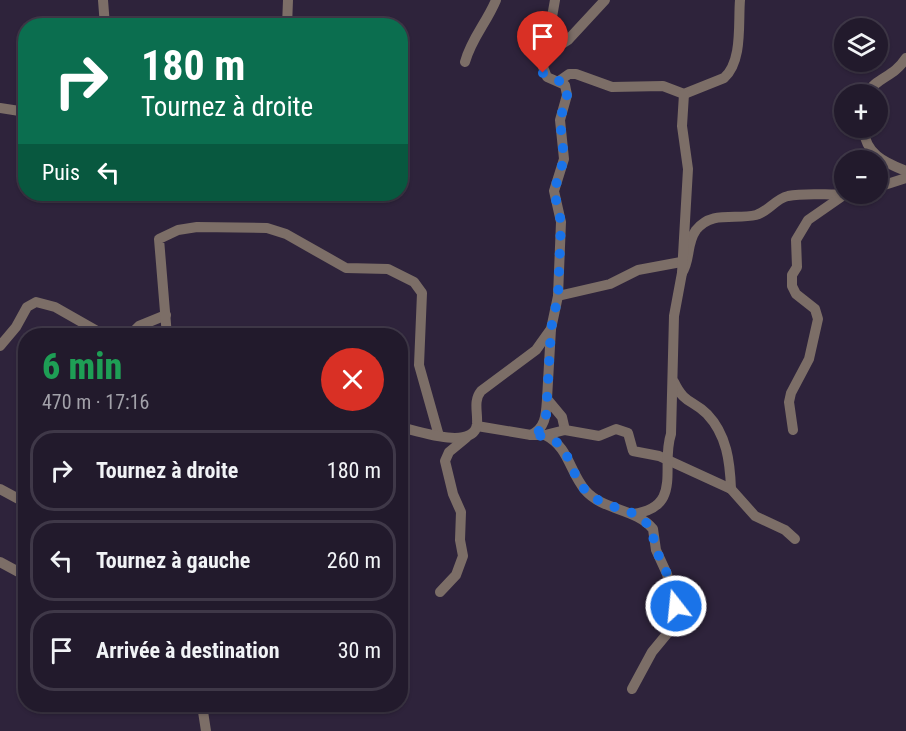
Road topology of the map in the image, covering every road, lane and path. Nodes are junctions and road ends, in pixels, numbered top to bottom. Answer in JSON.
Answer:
{"nodes":[{"id":1,"x":103,"y":0,"type":"edge"},
{"id":2,"x":288,"y":0,"type":"edge"},
{"id":3,"x":496,"y":0,"type":"edge"},
{"id":4,"x":555,"y":0,"type":"edge"},
{"id":5,"x":605,"y":0,"type":"edge"},
{"id":6,"x":740,"y":0,"type":"edge"},
{"id":7,"x":104,"y":18,"type":"edge"},
{"id":8,"x":287,"y":18,"type":"edge"},
{"id":9,"x":546,"y":54,"type":"junction"},
{"id":10,"x":906,"y":58,"type":"edge"},
{"id":11,"x":465,"y":62,"type":"dead end"},
{"id":12,"x":559,"y":81,"type":"junction"},
{"id":13,"x":874,"y":84,"type":"edge"},
{"id":14,"x":684,"y":94,"type":"junction"},
{"id":15,"x":0,"y":108,"type":"edge"},
{"id":16,"x":18,"y":111,"type":"edge"},
{"id":17,"x":866,"y":138,"type":"edge"},
{"id":18,"x":906,"y":171,"type":"edge"},
{"id":19,"x":906,"y":178,"type":"edge"},
{"id":20,"x":888,"y":184,"type":"edge"},
{"id":21,"x":834,"y":194,"type":"edge"},
{"id":22,"x":834,"y":203,"type":"edge"},
{"id":23,"x":681,"y":268,"type":"junction"},
{"id":24,"x":558,"y":296,"type":"junction"},
{"id":25,"x":166,"y":315,"type":"junction"},
{"id":26,"x":147,"y":324,"type":"junction"},
{"id":27,"x":92,"y":328,"type":"edge"},
{"id":28,"x":137,"y":328,"type":"edge"},
{"id":29,"x":154,"y":328,"type":"edge"},
{"id":30,"x":167,"y":328,"type":"edge"},
{"id":31,"x":551,"y":329,"type":"junction"},
{"id":32,"x":2,"y":341,"type":"edge"},
{"id":33,"x":674,"y":382,"type":"junction"},
{"id":34,"x":547,"y":399,"type":"junction"},
{"id":35,"x":477,"y":426,"type":"junction"},
{"id":36,"x":408,"y":429,"type":"edge"},
{"id":37,"x":565,"y":430,"type":"junction"},
{"id":38,"x":793,"y":430,"type":"dead end"},
{"id":39,"x":531,"y":435,"type":"junction"},
{"id":40,"x":545,"y":435,"type":"junction"},
{"id":41,"x":439,"y":436,"type":"junction"},
{"id":42,"x":466,"y":438,"type":"junction"},
{"id":43,"x":667,"y":443,"type":"junction"},
{"id":44,"x":649,"y":453,"type":"junction"},
{"id":45,"x":669,"y":461,"type":"junction"},
{"id":46,"x":0,"y":489,"type":"edge"},
{"id":47,"x":731,"y":489,"type":"junction"},
{"id":48,"x":18,"y":499,"type":"edge"},
{"id":49,"x":633,"y":514,"type":"junction"},
{"id":50,"x":795,"y":539,"type":"dead end"},
{"id":51,"x":0,"y":562,"type":"edge"},
{"id":52,"x":18,"y":572,"type":"edge"},
{"id":53,"x":440,"y":592,"type":"dead end"},
{"id":54,"x":632,"y":689,"type":"dead end"},
{"id":55,"x":203,"y":712,"type":"edge"},
{"id":56,"x":206,"y":731,"type":"edge"}],
"edges":[{"from":1,"to":7,"type":"street"},
{"from":2,"to":8,"type":"street"},
{"from":3,"to":11,"type":"street"},
{"from":4,"to":9,"type":"street"},
{"from":5,"to":9,"type":"street"},
{"from":6,"to":14,"type":"street"},
{"from":9,"to":12,"type":"street"},
{"from":10,"to":13,"type":"street"},
{"from":12,"to":14,"type":"street"},
{"from":12,"to":24,"type":"street"},
{"from":14,"to":23,"type":"street"},
{"from":15,"to":16,"type":"street"},
{"from":17,"to":18,"type":"street"},
{"from":19,"to":20,"type":"street"},
{"from":21,"to":23,"type":"street"},
{"from":22,"to":38,"type":"street"},
{"from":23,"to":24,"type":"street"},
{"from":23,"to":33,"type":"street"},
{"from":24,"to":31,"type":"street"},
{"from":25,"to":26,"type":"street"},
{"from":25,"to":30,"type":"street"},
{"from":25,"to":41,"type":"street"},
{"from":26,"to":28,"type":"street"},
{"from":26,"to":29,"type":"street"},
{"from":27,"to":32,"type":"street"},
{"from":31,"to":34,"type":"street"},
{"from":31,"to":35,"type":"street"},
{"from":33,"to":43,"type":"street"},
{"from":33,"to":47,"type":"street"},
{"from":34,"to":37,"type":"street"},
{"from":34,"to":39,"type":"street"},
{"from":35,"to":39,"type":"street"},
{"from":35,"to":42,"type":"street"},
{"from":36,"to":41,"type":"street"},
{"from":37,"to":40,"type":"street"},
{"from":37,"to":44,"type":"street"},
{"from":39,"to":40,"type":"street"},
{"from":40,"to":49,"type":"street"},
{"from":41,"to":42,"type":"street"},
{"from":42,"to":53,"type":"street"},
{"from":43,"to":44,"type":"street"},
{"from":43,"to":45,"type":"street"},
{"from":44,"to":45,"type":"street"},
{"from":45,"to":47,"type":"street"},
{"from":45,"to":49,"type":"street"},
{"from":46,"to":48,"type":"street"},
{"from":47,"to":50,"type":"street"},
{"from":49,"to":54,"type":"street"},
{"from":51,"to":52,"type":"street"},
{"from":55,"to":56,"type":"street"}]}
